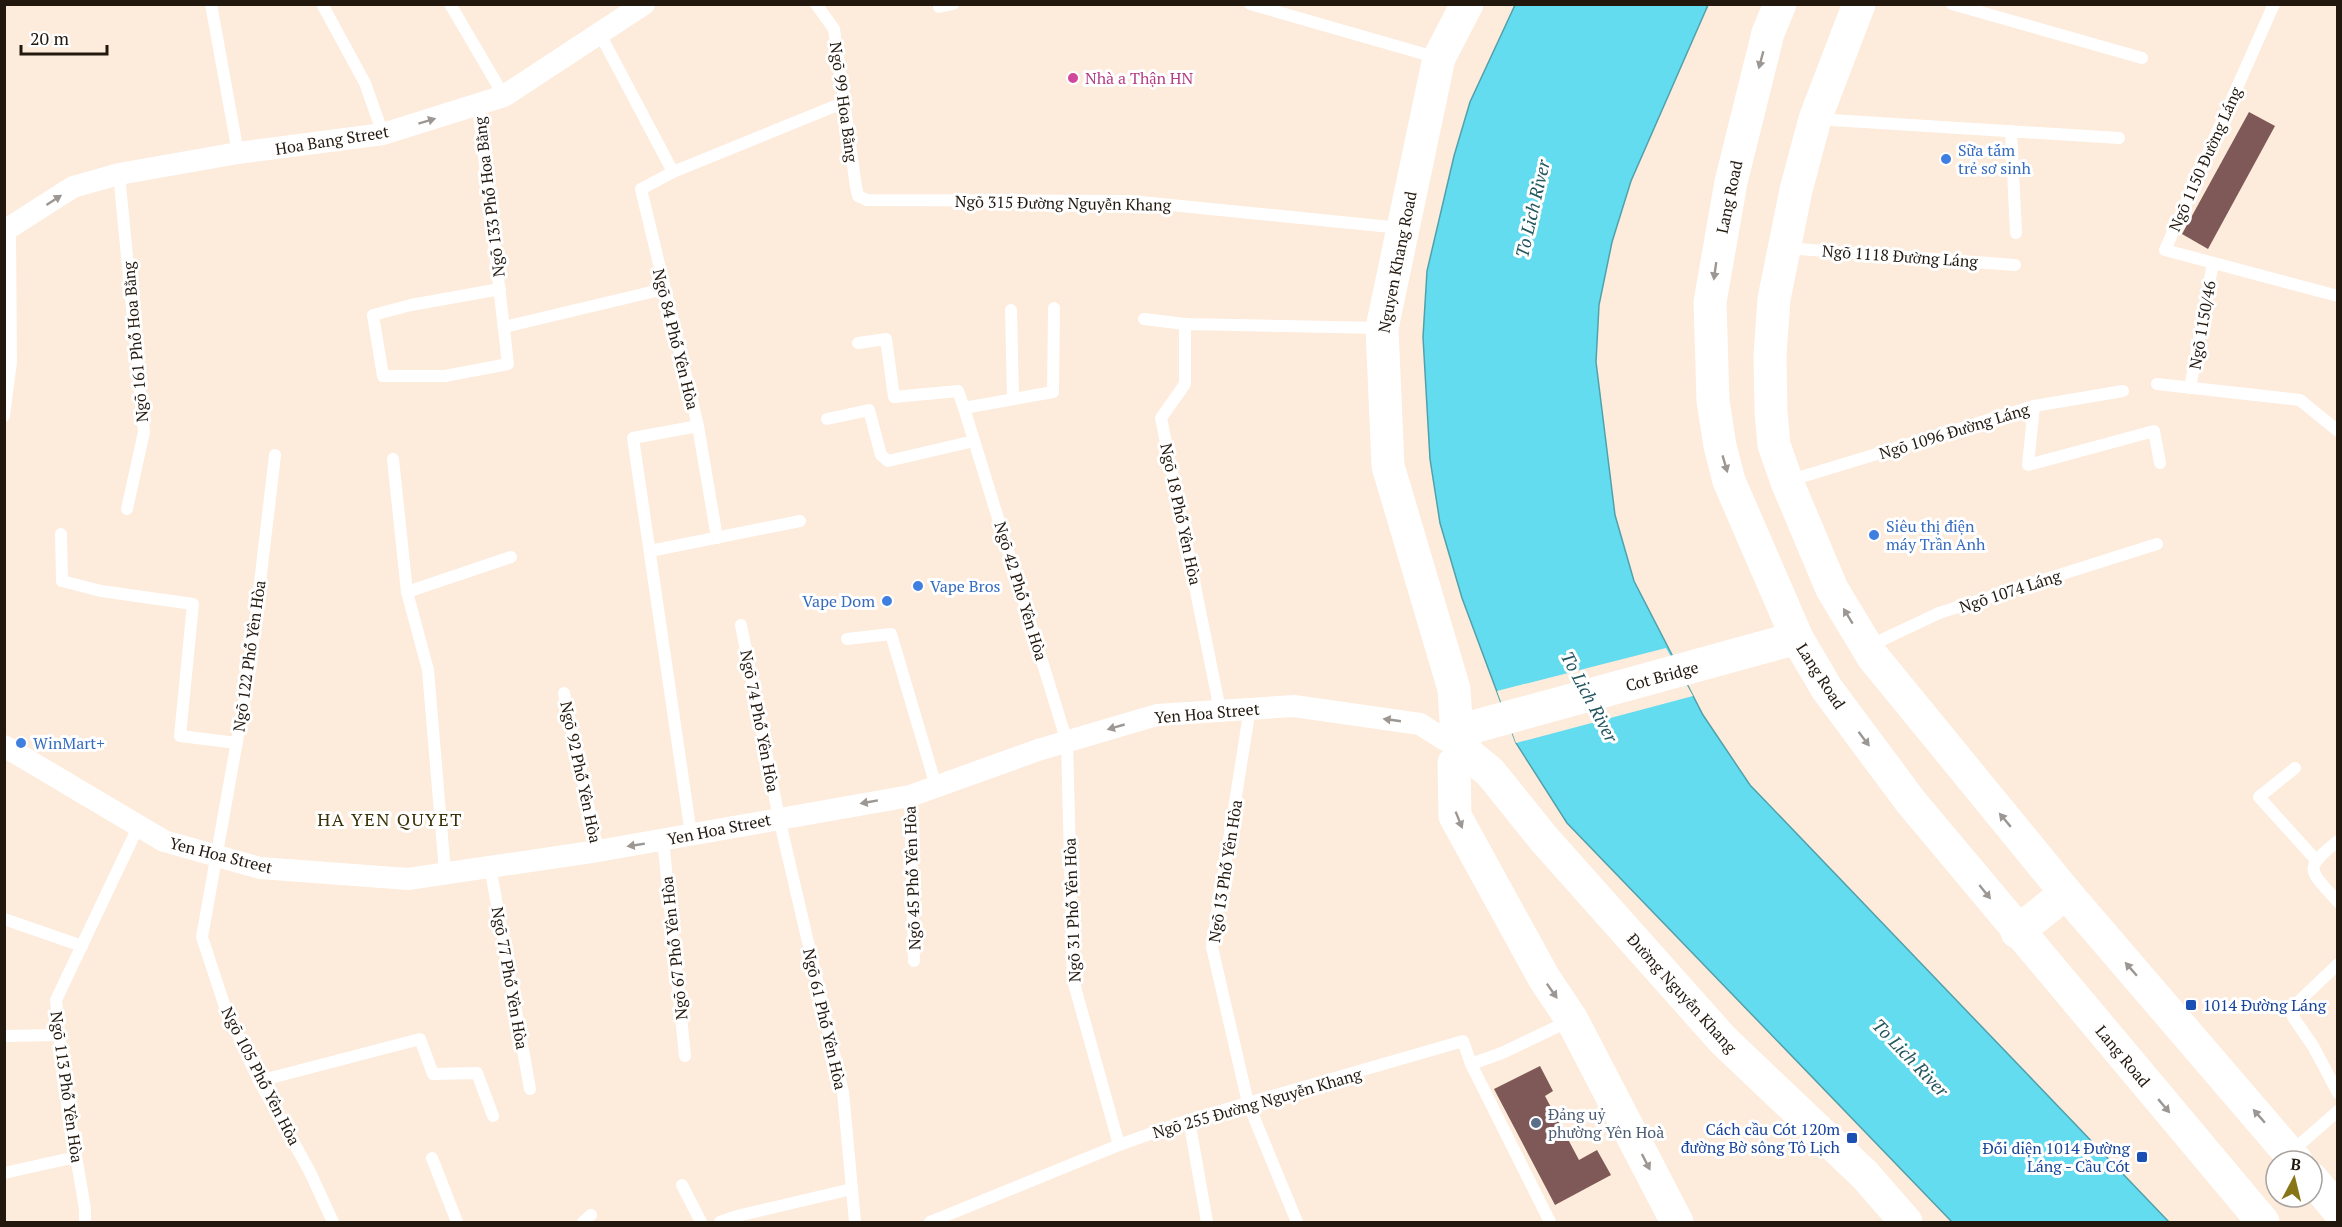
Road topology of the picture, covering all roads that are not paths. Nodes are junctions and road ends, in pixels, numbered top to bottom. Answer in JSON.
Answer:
{"nodes":[{"id":1,"x":212,"y":4,"type":"edge"},
{"id":2,"x":322,"y":4,"type":"edge"},
{"id":3,"x":644,"y":4,"type":"edge"},
{"id":4,"x":816,"y":4,"type":"edge"},
{"id":5,"x":953,"y":4,"type":"edge"},
{"id":6,"x":1250,"y":4,"type":"edge"},
{"id":7,"x":1467,"y":4,"type":"edge"},
{"id":8,"x":1780,"y":4,"type":"edge"},
{"id":9,"x":1859,"y":4,"type":"edge"},
{"id":10,"x":1952,"y":4,"type":"edge"},
{"id":11,"x":2274,"y":4,"type":"edge"},
{"id":12,"x":452,"y":6,"type":"edge"},
{"id":13,"x":939,"y":7,"type":"dead end"},
{"id":14,"x":600,"y":34,"type":"junction"},
{"id":15,"x":1439,"y":58,"type":"junction"},
{"id":16,"x":2142,"y":58,"type":"dead end"},
{"id":17,"x":504,"y":96,"type":"junction"},
{"id":18,"x":845,"y":102,"type":"junction"},
{"id":19,"x":478,"y":105,"type":"junction"},
{"id":20,"x":1815,"y":119,"type":"junction"},
{"id":21,"x":2011,"y":131,"type":"junction"},
{"id":22,"x":383,"y":134,"type":"junction"},
{"id":23,"x":2119,"y":138,"type":"dead end"},
{"id":24,"x":238,"y":153,"type":"junction"},
{"id":25,"x":674,"y":172,"type":"junction"},
{"id":26,"x":119,"y":174,"type":"junction"},
{"id":27,"x":867,"y":200,"type":"joint"},
{"id":28,"x":1402,"y":228,"type":"junction"},
{"id":29,"x":7,"y":230,"type":"edge"},
{"id":30,"x":2016,"y":233,"type":"dead end"},
{"id":31,"x":1784,"y":248,"type":"junction"},
{"id":32,"x":2213,"y":263,"type":"junction"},
{"id":33,"x":2015,"y":265,"type":"dead end"},
{"id":34,"x":500,"y":289,"type":"junction"},
{"id":35,"x":664,"y":289,"type":"junction"},
{"id":36,"x":2337,"y":296,"type":"edge"},
{"id":37,"x":1054,"y":308,"type":"dead end"},
{"id":38,"x":1011,"y":310,"type":"dead end"},
{"id":39,"x":1144,"y":319,"type":"dead end"},
{"id":40,"x":1185,"y":324,"type":"junction"},
{"id":41,"x":504,"y":327,"type":"junction"},
{"id":42,"x":1382,"y":328,"type":"junction"},
{"id":43,"x":1047,"y":336,"type":"dead end"},
{"id":44,"x":858,"y":343,"type":"dead end"},
{"id":45,"x":2157,"y":384,"type":"dead end"},
{"id":46,"x":2190,"y":388,"type":"junction"},
{"id":47,"x":2123,"y":391,"type":"dead end"},
{"id":48,"x":1045,"y":393,"type":"junction"},
{"id":49,"x":1013,"y":399,"type":"junction"},
{"id":50,"x":2034,"y":406,"type":"junction"},
{"id":51,"x":964,"y":408,"type":"junction"},
{"id":52,"x":4,"y":417,"type":"edge"},
{"id":53,"x":827,"y":420,"type":"dead end"},
{"id":54,"x":698,"y":426,"type":"junction"},
{"id":55,"x":2337,"y":432,"type":"edge"},
{"id":56,"x":974,"y":441,"type":"junction"},
{"id":57,"x":275,"y":455,"type":"dead end"},
{"id":58,"x":393,"y":459,"type":"dead end"},
{"id":59,"x":2160,"y":463,"type":"dead end"},
{"id":60,"x":1787,"y":482,"type":"junction"},
{"id":61,"x":127,"y":509,"type":"dead end"},
{"id":62,"x":800,"y":521,"type":"dead end"},
{"id":63,"x":61,"y":534,"type":"dead end"},
{"id":64,"x":717,"y":538,"type":"junction"},
{"id":65,"x":2157,"y":544,"type":"dead end"},
{"id":66,"x":650,"y":551,"type":"junction"},
{"id":67,"x":511,"y":557,"type":"dead end"},
{"id":68,"x":407,"y":592,"type":"junction"},
{"id":69,"x":741,"y":625,"type":"dead end"},
{"id":70,"x":1797,"y":638,"type":"junction"},
{"id":71,"x":847,"y":639,"type":"dead end"},
{"id":72,"x":1867,"y":647,"type":"junction"},
{"id":73,"x":564,"y":693,"type":"dead end"},
{"id":74,"x":1250,"y":708,"type":"junction"},
{"id":75,"x":1220,"y":710,"type":"junction"},
{"id":76,"x":1067,"y":742,"type":"junction"},
{"id":77,"x":237,"y":743,"type":"junction"},
{"id":78,"x":4,"y":746,"type":"edge"},
{"id":79,"x":1457,"y":746,"type":"junction"},
{"id":80,"x":2295,"y":768,"type":"dead end"},
{"id":81,"x":936,"y":786,"type":"junction"},
{"id":82,"x":910,"y":795,"type":"junction"},
{"id":83,"x":779,"y":818,"type":"junction"},
{"id":84,"x":139,"y":825,"type":"junction"},
{"id":85,"x":691,"y":834,"type":"junction"},
{"id":86,"x":663,"y":840,"type":"junction"},
{"id":87,"x":2337,"y":841,"type":"edge"},
{"id":88,"x":598,"y":851,"type":"junction"},
{"id":89,"x":218,"y":855,"type":"junction"},
{"id":90,"x":2315,"y":859,"type":"junction"},
{"id":91,"x":490,"y":866,"type":"junction"},
{"id":92,"x":445,"y":872,"type":"junction"},
{"id":93,"x":2066,"y":893,"type":"junction"},
{"id":94,"x":2337,"y":902,"type":"edge"},
{"id":95,"x":4,"y":919,"type":"edge"},
{"id":96,"x":2017,"y":932,"type":"junction"},
{"id":97,"x":82,"y":946,"type":"junction"},
{"id":98,"x":914,"y":961,"type":"dead end"},
{"id":99,"x":2337,"y":964,"type":"edge"},
{"id":100,"x":1572,"y":1020,"type":"junction"},
{"id":101,"x":59,"y":1035,"type":"junction"},
{"id":102,"x":4,"y":1036,"type":"edge"},
{"id":103,"x":685,"y":1056,"type":"dead end"},
{"id":104,"x":1471,"y":1064,"type":"junction"},
{"id":105,"x":259,"y":1081,"type":"junction"},
{"id":106,"x":530,"y":1089,"type":"dead end"},
{"id":107,"x":2337,"y":1093,"type":"edge"},
{"id":108,"x":1248,"y":1102,"type":"junction"},
{"id":109,"x":2337,"y":1111,"type":"edge"},
{"id":110,"x":493,"y":1116,"type":"dead end"},
{"id":111,"x":1189,"y":1120,"type":"junction"},
{"id":112,"x":1119,"y":1145,"type":"junction"},
{"id":113,"x":2286,"y":1149,"type":"edge"},
{"id":114,"x":2301,"y":1149,"type":"edge"},
{"id":115,"x":76,"y":1157,"type":"junction"},
{"id":116,"x":432,"y":1158,"type":"dead end"},
{"id":117,"x":4,"y":1173,"type":"edge"},
{"id":118,"x":682,"y":1185,"type":"dead end"},
{"id":119,"x":852,"y":1188,"type":"junction"},
{"id":120,"x":85,"y":1222,"type":"edge"},
{"id":121,"x":333,"y":1222,"type":"edge"},
{"id":122,"x":457,"y":1222,"type":"edge"},
{"id":123,"x":700,"y":1222,"type":"edge"},
{"id":124,"x":720,"y":1222,"type":"edge"},
{"id":125,"x":855,"y":1222,"type":"edge"},
{"id":126,"x":930,"y":1222,"type":"edge"},
{"id":127,"x":1208,"y":1222,"type":"edge"},
{"id":128,"x":1297,"y":1222,"type":"edge"},
{"id":129,"x":1550,"y":1222,"type":"edge"},
{"id":130,"x":1677,"y":1222,"type":"edge"},
{"id":131,"x":1906,"y":1222,"type":"edge"},
{"id":132,"x":2263,"y":1222,"type":"edge"}],
"edges":[{"from":1,"to":24,"type":"lane"},
{"from":2,"to":22,"type":"lane"},
{"from":3,"to":14,"type":"street","name":"Hoa Bang Street"},
{"from":4,"to":18,"type":"lane","name":"Ngõ 99 Hoa Bằng"},
{"from":5,"to":13,"type":"lane"},
{"from":6,"to":15,"type":"lane"},
{"from":7,"to":15,"type":"main road","name":"Nguyen Khang Road"},
{"from":8,"to":70,"type":"main road","name":"Lang Road","one_way":true},
{"from":9,"to":20,"type":"main road"},
{"from":10,"to":16,"type":"lane"},
{"from":11,"to":32,"type":"lane","name":"Ngõ 1150 Đường Láng"},
{"from":12,"to":17,"type":"lane"},
{"from":14,"to":17,"type":"street","name":"Hoa Bang Street"},
{"from":14,"to":25,"type":"lane"},
{"from":15,"to":28,"type":"main road","name":"Nguyen Khang Road"},
{"from":17,"to":19,"type":"street","name":"Hoa Bang Street"},
{"from":18,"to":25,"type":"lane","name":"Ngõ 84 Phố Yên Hòa"},
{"from":18,"to":27,"type":"lane","name":"Ngõ 99 Hoa Bằng"},
{"from":22,"to":19,"type":"street","name":"Hoa Bang Street","one_way":true},
{"from":19,"to":34,"type":"lane","name":"Ngõ 133 Phố Hoa Bằng"},
{"from":20,"to":21,"type":"lane"},
{"from":20,"to":31,"type":"main road"},
{"from":21,"to":23,"type":"lane"},
{"from":21,"to":30,"type":"lane"},
{"from":22,"to":24,"type":"street","name":"Hoa Bang Street"},
{"from":24,"to":26,"type":"street","name":"Hoa Bang Street"},
{"from":25,"to":35,"type":"lane","name":"Ngõ 84 Phố Yên Hòa"},
{"from":29,"to":26,"type":"street","name":"Hoa Bang Street","one_way":true},
{"from":26,"to":61,"type":"lane","name":"Ngõ 161 Phố Hoa Bằng"},
{"from":27,"to":28,"type":"lane","name":"Ngõ 315 Đường Nguyễn Khang"},
{"from":28,"to":42,"type":"main road","name":"Nguyen Khang Road"},
{"from":29,"to":52,"type":"lane"},
{"from":31,"to":33,"type":"lane","name":"Ngõ 1118 Đường Láng"},
{"from":31,"to":60,"type":"main road"},
{"from":32,"to":36,"type":"lane","name":"Ngõ 1150 Đường Láng"},
{"from":32,"to":46,"type":"lane","name":"Ngõ 1150/46"},
{"from":34,"to":41,"type":"lane","name":"Ngõ 133 Phố Hoa Bằng"},
{"from":34,"to":41,"type":"lane","name":"Ngõ 133 Phố Hoa Bằng"},
{"from":35,"to":41,"type":"lane"},
{"from":35,"to":54,"type":"lane","name":"Ngõ 84 Phố Yên Hòa"},
{"from":37,"to":48,"type":"lane"},
{"from":38,"to":49,"type":"lane"},
{"from":39,"to":40,"type":"lane"},
{"from":40,"to":42,"type":"lane"},
{"from":40,"to":75,"type":"lane","name":"Ngõ 18 Phố Yên Hòa"},
{"from":42,"to":79,"type":"main road","name":"Nguyen Khang Road"},
{"from":43,"to":48,"type":"lane"},
{"from":44,"to":51,"type":"lane"},
{"from":45,"to":46,"type":"lane"},
{"from":46,"to":55,"type":"lane"},
{"from":47,"to":50,"type":"lane","name":"Ngõ 1096 Đường Láng"},
{"from":48,"to":49,"type":"lane"},
{"from":49,"to":51,"type":"lane"},
{"from":50,"to":59,"type":"lane"},
{"from":50,"to":60,"type":"lane","name":"Ngõ 1096 Đường Láng"},
{"from":51,"to":56,"type":"lane","name":"Ngõ 42 Phố Yên Hòa"},
{"from":53,"to":56,"type":"lane"},
{"from":54,"to":64,"type":"lane"},
{"from":54,"to":66,"type":"lane","name":"Ngõ 84 Phố Yên Hòa"},
{"from":56,"to":76,"type":"lane","name":"Ngõ 42 Phố Yên Hòa"},
{"from":57,"to":77,"type":"lane","name":"Ngõ 122 Phố Yên Hòa"},
{"from":58,"to":68,"type":"lane"},
{"from":72,"to":60,"type":"main road","one_way":true},
{"from":62,"to":64,"type":"lane"},
{"from":63,"to":77,"type":"lane"},
{"from":64,"to":66,"type":"lane"},
{"from":65,"to":72,"type":"lane","name":"Ngõ 1074 Láng"},
{"from":66,"to":85,"type":"lane","name":"Ngõ 84 Phố Yên Hòa"},
{"from":67,"to":68,"type":"lane"},
{"from":68,"to":92,"type":"lane"},
{"from":69,"to":83,"type":"lane","name":"Ngõ 74 Phố Yên Hòa"},
{"from":70,"to":79,"type":"main road","name":"Cot Bridge"},
{"from":70,"to":96,"type":"main road","name":"Lang Road","one_way":true},
{"from":71,"to":81,"type":"lane"},
{"from":93,"to":72,"type":"main road","one_way":true},
{"from":73,"to":88,"type":"lane","name":"Ngõ 92 Phố Yên Hòa"},
{"from":74,"to":75,"type":"street","name":"Yen Hoa Street"},
{"from":79,"to":74,"type":"street","name":"Yen Hoa Street","one_way":true},
{"from":74,"to":108,"type":"lane","name":"Ngõ 13 Phố Yên Hòa"},
{"from":75,"to":76,"type":"street","name":"Yen Hoa Street","one_way":true},
{"from":76,"to":81,"type":"street","name":"Yen Hoa Street"},
{"from":76,"to":112,"type":"lane","name":"Ngõ 31 Phố Yên Hòa"},
{"from":77,"to":89,"type":"lane","name":"Ngõ 122 Phố Yên Hòa"},
{"from":78,"to":84,"type":"street","name":"Yen Hoa Street"},
{"from":79,"to":100,"type":"main road","one_way":true},
{"from":79,"to":131,"type":"main road","name":"Đường Nguyễn Khang"},
{"from":80,"to":90,"type":"lane"},
{"from":81,"to":82,"type":"street","name":"Yen Hoa Street"},
{"from":82,"to":83,"type":"street","name":"Yen Hoa Street","one_way":true},
{"from":82,"to":98,"type":"lane","name":"Ngõ 45 Phố Yên Hòa"},
{"from":83,"to":85,"type":"street","name":"Yen Hoa Street"},
{"from":83,"to":119,"type":"lane","name":"Ngõ 61 Phố Yên Hòa"},
{"from":84,"to":89,"type":"street","name":"Yen Hoa Street"},
{"from":84,"to":97,"type":"lane","name":"Ngõ 113 Phố Yên Hòa"},
{"from":85,"to":86,"type":"street","name":"Yen Hoa Street"},
{"from":86,"to":88,"type":"street","name":"Yen Hoa Street","one_way":true},
{"from":86,"to":103,"type":"lane","name":"Ngõ 67 Phố Yên Hòa"},
{"from":87,"to":90,"type":"lane"},
{"from":88,"to":91,"type":"street","name":"Yen Hoa Street"},
{"from":89,"to":92,"type":"street","name":"Yen Hoa Street"},
{"from":89,"to":105,"type":"lane","name":"Ngõ 105 Phố Yên Hòa"},
{"from":90,"to":94,"type":"lane"},
{"from":91,"to":92,"type":"street","name":"Yen Hoa Street"},
{"from":91,"to":106,"type":"lane","name":"Ngõ 77 Phố Yên Hòa"},
{"from":93,"to":96,"type":"main road"},
{"from":113,"to":93,"type":"main road","one_way":true},
{"from":95,"to":97,"type":"lane"},
{"from":96,"to":132,"type":"main road","name":"Lang Road","one_way":true},
{"from":97,"to":101,"type":"lane","name":"Ngõ 113 Phố Yên Hòa"},
{"from":99,"to":107,"type":"lane"},
{"from":100,"to":104,"type":"lane"},
{"from":100,"to":130,"type":"main road","one_way":true},
{"from":101,"to":102,"type":"lane"},
{"from":101,"to":115,"type":"lane","name":"Ngõ 113 Phố Yên Hòa"},
{"from":104,"to":108,"type":"lane","name":"Ngõ 255 Đường Nguyễn Khang"},
{"from":104,"to":129,"type":"lane"},
{"from":105,"to":110,"type":"lane"},
{"from":105,"to":121,"type":"lane","name":"Ngõ 105 Phố Yên Hòa"},
{"from":108,"to":111,"type":"lane","name":"Ngõ 255 Đường Nguyễn Khang"},
{"from":108,"to":128,"type":"lane","name":"Ngõ 13 Phố Yên Hòa"},
{"from":109,"to":114,"type":"lane"},
{"from":111,"to":112,"type":"lane","name":"Ngõ 255 Đường Nguyễn Khang"},
{"from":111,"to":127,"type":"lane"},
{"from":112,"to":126,"type":"lane","name":"Ngõ 255 Đường Nguyễn Khang"},
{"from":115,"to":117,"type":"lane"},
{"from":115,"to":120,"type":"lane","name":"Ngõ 113 Phố Yên Hòa"},
{"from":116,"to":122,"type":"lane"},
{"from":118,"to":123,"type":"lane"},
{"from":119,"to":124,"type":"lane"},
{"from":119,"to":125,"type":"lane","name":"Ngõ 61 Phố Yên Hòa"}]}
